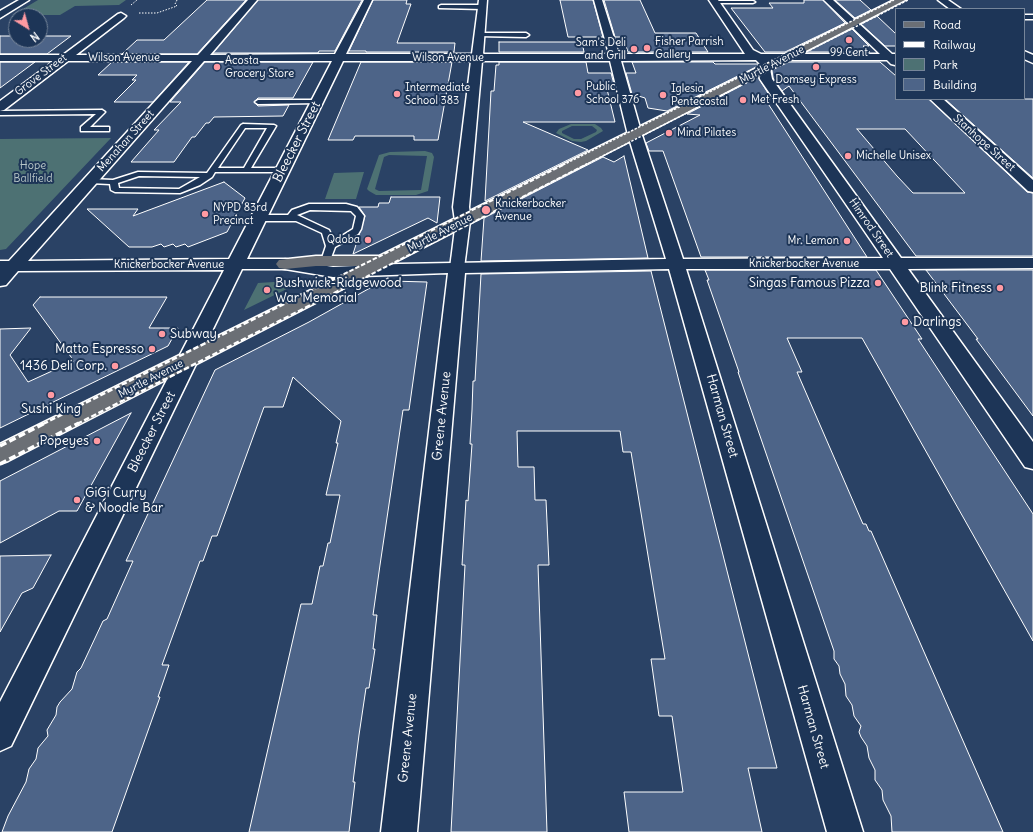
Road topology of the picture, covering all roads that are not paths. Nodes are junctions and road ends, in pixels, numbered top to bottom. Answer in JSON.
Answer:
{"nodes":[{"id":1,"x":25,"y":0,"type":"edge"},
{"id":2,"x":253,"y":0,"type":"edge"},
{"id":3,"x":368,"y":0,"type":"edge"},
{"id":4,"x":598,"y":0,"type":"edge"},
{"id":5,"x":828,"y":0,"type":"edge"},
{"id":6,"x":901,"y":0,"type":"edge"},
{"id":7,"x":942,"y":0,"type":"edge"},
{"id":8,"x":713,"y":1,"type":"edge"},
{"id":9,"x":753,"y":2,"type":"dead end"},
{"id":10,"x":483,"y":4,"type":"edge"},
{"id":11,"x":441,"y":7,"type":"dead end"},
{"id":12,"x":954,"y":8,"type":"edge"},
{"id":13,"x":0,"y":15,"type":"edge"},
{"id":14,"x":121,"y":16,"type":"dead end"},
{"id":15,"x":854,"y":24,"type":"junction"},
{"id":16,"x":480,"y":34,"type":"junction"},
{"id":17,"x":526,"y":34,"type":"dead end"},
{"id":18,"x":615,"y":57,"type":"junction"},
{"id":19,"x":788,"y":57,"type":"junction"},
{"id":20,"x":0,"y":58,"type":"edge"},
{"id":21,"x":64,"y":58,"type":"junction"},
{"id":22,"x":201,"y":58,"type":"junction"},
{"id":23,"x":340,"y":58,"type":"junction"},
{"id":24,"x":478,"y":58,"type":"junction"},
{"id":25,"x":894,"y":59,"type":"edge"},
{"id":26,"x":762,"y":63,"type":"junction"},
{"id":27,"x":937,"y":100,"type":"edge"},
{"id":28,"x":258,"y":102,"type":"dead end"},
{"id":29,"x":317,"y":102,"type":"junction"},
{"id":30,"x":0,"y":107,"type":"edge"},
{"id":31,"x":0,"y":113,"type":"edge"},
{"id":32,"x":106,"y":129,"type":"dead end"},
{"id":33,"x":635,"y":135,"type":"junction"},
{"id":34,"x":246,"y":170,"type":"junction"},
{"id":35,"x":283,"y":170,"type":"junction"},
{"id":36,"x":211,"y":172,"type":"junction"},
{"id":37,"x":90,"y":181,"type":"junction"},
{"id":38,"x":114,"y":182,"type":"junction"},
{"id":39,"x":1033,"y":188,"type":"edge"},
{"id":40,"x":259,"y":218,"type":"junction"},
{"id":41,"x":291,"y":218,"type":"junction"},
{"id":42,"x":463,"y":222,"type":"junction"},
{"id":43,"x":329,"y":254,"type":"junction"},
{"id":44,"x":384,"y":261,"type":"junction"},
{"id":45,"x":896,"y":263,"type":"junction"},
{"id":46,"x":1033,"y":263,"type":"edge"},
{"id":47,"x":284,"y":264,"type":"junction"},
{"id":48,"x":676,"y":264,"type":"junction"},
{"id":49,"x":236,"y":265,"type":"junction"},
{"id":50,"x":7,"y":266,"type":"edge"},
{"id":51,"x":457,"y":268,"type":"junction"},
{"id":52,"x":364,"y":271,"type":"junction"},
{"id":53,"x":0,"y":281,"type":"edge"},
{"id":54,"x":189,"y":359,"type":"junction"},
{"id":55,"x":0,"y":455,"type":"edge"},
{"id":56,"x":1033,"y":460,"type":"edge"},
{"id":57,"x":0,"y":735,"type":"edge"},
{"id":58,"x":399,"y":832,"type":"edge"},
{"id":59,"x":845,"y":832,"type":"edge"}],
"edges":[{"from":1,"to":13,"type":"street"},
{"from":2,"to":22,"type":"street","name":"Menahan Street"},
{"from":3,"to":23,"type":"street","name":"Bleecker Street"},
{"from":4,"to":18,"type":"street","name":"Harman Street"},
{"from":5,"to":15,"type":"street"},
{"from":6,"to":15,"type":"main road","name":"Myrtle Avenue"},
{"from":7,"to":12,"type":"street"},
{"from":8,"to":9,"type":"lane"},
{"from":8,"to":26,"type":"street","name":"Himrod Street"},
{"from":10,"to":11,"type":"lane"},
{"from":10,"to":16,"type":"street","name":"Greene Avenue"},
{"from":14,"to":21,"type":"street","name":"Grove Street"},
{"from":15,"to":19,"type":"main road","name":"Myrtle Avenue"},
{"from":15,"to":25,"type":"street"},
{"from":16,"to":17,"type":"lane"},
{"from":16,"to":24,"type":"street","name":"Greene Avenue"},
{"from":18,"to":24,"type":"street","name":"Wilson Avenue"},
{"from":18,"to":26,"type":"street","name":"Wilson Avenue"},
{"from":18,"to":33,"type":"street","name":"Harman Street"},
{"from":19,"to":25,"type":"street"},
{"from":19,"to":26,"type":"main road","name":"Myrtle Avenue"},
{"from":20,"to":21,"type":"street","name":"Wilson Avenue"},
{"from":21,"to":22,"type":"street","name":"Wilson Avenue"},
{"from":21,"to":30,"type":"street","name":"Grove Street"},
{"from":22,"to":23,"type":"street","name":"Wilson Avenue"},
{"from":22,"to":37,"type":"street","name":"Menahan Street"},
{"from":23,"to":24,"type":"street","name":"Wilson Avenue"},
{"from":23,"to":29,"type":"street","name":"Bleecker Street"},
{"from":24,"to":42,"type":"street","name":"Greene Avenue"},
{"from":26,"to":33,"type":"main road","name":"Myrtle Avenue"},
{"from":26,"to":45,"type":"street","name":"Himrod Street"},
{"from":27,"to":39,"type":"street","name":"Stanhope Street"},
{"from":28,"to":29,"type":"lane"},
{"from":29,"to":35,"type":"street","name":"Bleecker Street"},
{"from":31,"to":32,"type":"lane"},
{"from":33,"to":42,"type":"main road","name":"Myrtle Avenue"},
{"from":33,"to":48,"type":"street","name":"Harman Street"},
{"from":34,"to":35,"type":"lane"},
{"from":34,"to":36,"type":"lane"},
{"from":34,"to":36,"type":"lane"},
{"from":35,"to":40,"type":"street","name":"Bleecker Street"},
{"from":36,"to":38,"type":"lane"},
{"from":36,"to":38,"type":"lane"},
{"from":37,"to":38,"type":"lane"},
{"from":37,"to":50,"type":"street","name":"Menahan Street"},
{"from":40,"to":41,"type":"lane"},
{"from":40,"to":49,"type":"street","name":"Bleecker Street"},
{"from":41,"to":43,"type":"lane"},
{"from":41,"to":43,"type":"lane"},
{"from":42,"to":44,"type":"main road","name":"Myrtle Avenue"},
{"from":42,"to":51,"type":"street","name":"Greene Avenue"},
{"from":43,"to":44,"type":"main road"},
{"from":43,"to":47,"type":"main road"},
{"from":44,"to":52,"type":"main road","name":"Myrtle Avenue"},
{"from":45,"to":46,"type":"street","name":"Knickerbocker Avenue"},
{"from":45,"to":48,"type":"street","name":"Knickerbocker Avenue"},
{"from":45,"to":56,"type":"street","name":"Himrod Street"},
{"from":47,"to":49,"type":"street","name":"Knickerbocker Avenue"},
{"from":47,"to":52,"type":"street","name":"Knickerbocker Avenue"},
{"from":48,"to":51,"type":"street","name":"Knickerbocker Avenue"},
{"from":48,"to":59,"type":"street","name":"Harman Street"},
{"from":49,"to":50,"type":"street","name":"Knickerbocker Avenue"},
{"from":49,"to":54,"type":"street","name":"Bleecker Street"},
{"from":50,"to":53,"type":"street","name":"Menahan Street"},
{"from":51,"to":52,"type":"street","name":"Knickerbocker Avenue"},
{"from":51,"to":58,"type":"street","name":"Greene Avenue"},
{"from":52,"to":54,"type":"main road","name":"Myrtle Avenue"},
{"from":54,"to":55,"type":"main road","name":"Myrtle Avenue"},
{"from":54,"to":57,"type":"street","name":"Bleecker Street"}]}
